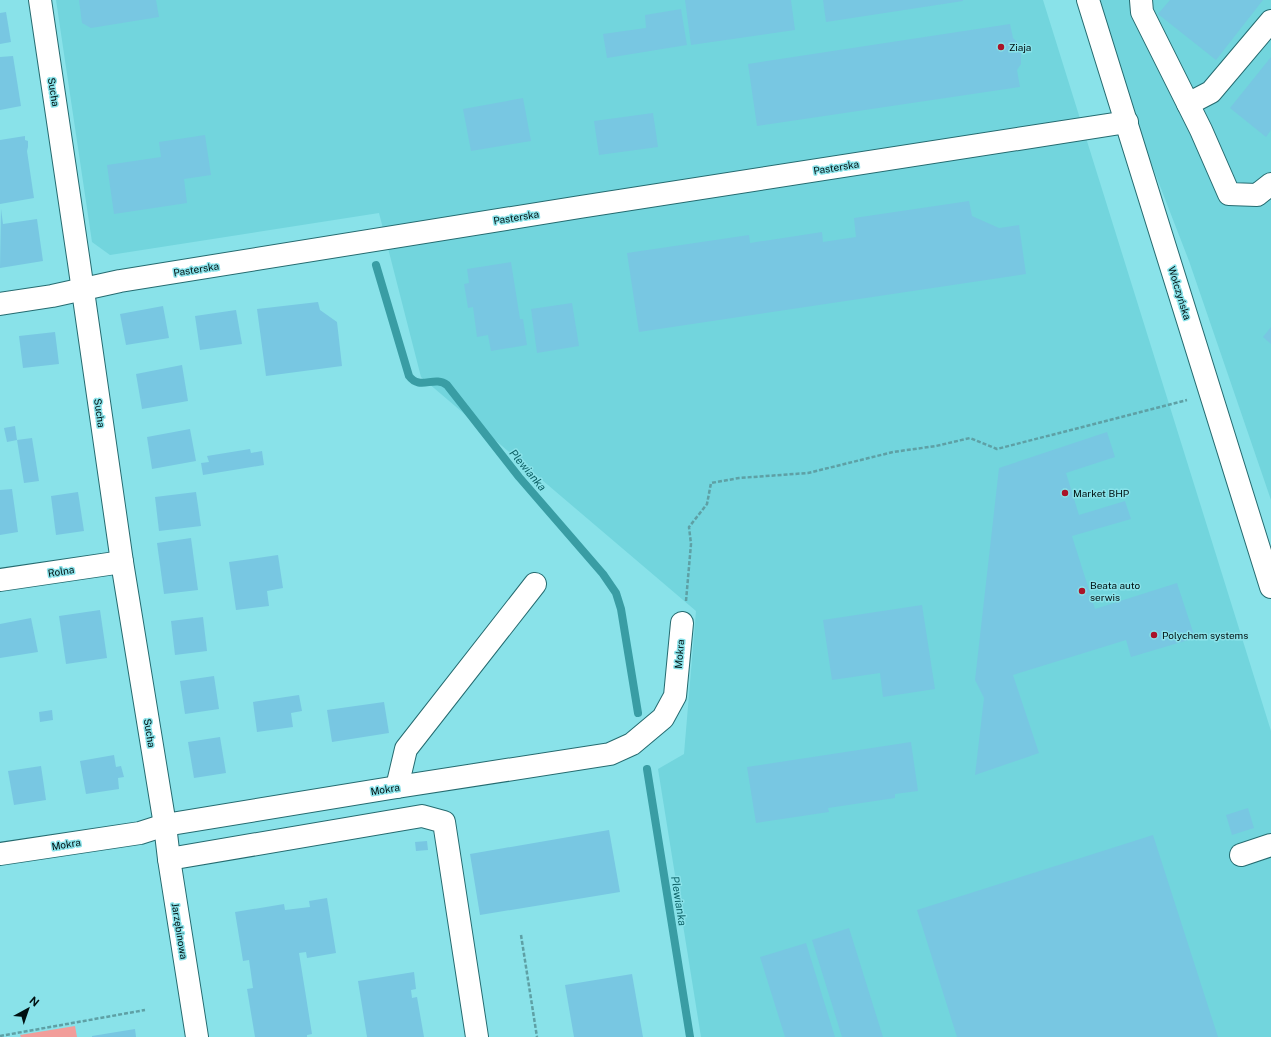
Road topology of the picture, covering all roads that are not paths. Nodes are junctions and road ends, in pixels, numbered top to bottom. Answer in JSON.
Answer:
{"nodes":[{"id":1,"x":40,"y":0,"type":"edge"},
{"id":2,"x":1141,"y":0,"type":"edge"},
{"id":3,"x":1094,"y":1,"type":"edge"},
{"id":4,"x":1271,"y":21,"type":"edge"},
{"id":5,"x":1188,"y":104,"type":"junction"},
{"id":6,"x":1127,"y":122,"type":"junction"},
{"id":7,"x":1271,"y":184,"type":"edge"},
{"id":8,"x":83,"y":289,"type":"junction"},
{"id":9,"x":0,"y":304,"type":"edge"},
{"id":10,"x":122,"y":562,"type":"junction"},
{"id":11,"x":0,"y":580,"type":"edge"},
{"id":12,"x":535,"y":584,"type":"dead end"},
{"id":13,"x":1271,"y":587,"type":"edge"},
{"id":14,"x":682,"y":623,"type":"road end"},
{"id":15,"x":397,"y":787,"type":"junction"},
{"id":16,"x":165,"y":825,"type":"junction"},
{"id":17,"x":1271,"y":845,"type":"edge"},
{"id":18,"x":0,"y":854,"type":"edge"},
{"id":19,"x":1241,"y":856,"type":"dead end"},
{"id":20,"x":169,"y":859,"type":"junction"},
{"id":21,"x":197,"y":1037,"type":"edge"},
{"id":22,"x":477,"y":1037,"type":"edge"}],
"edges":[{"from":1,"to":8,"type":"street","name":"Sucha"},
{"from":2,"to":5,"type":"street"},
{"from":3,"to":6,"type":"street","name":"Wołczyńska"},
{"from":4,"to":5,"type":"street"},
{"from":5,"to":7,"type":"street"},
{"from":6,"to":8,"type":"street","name":"Pasterska"},
{"from":6,"to":13,"type":"street","name":"Wołczyńska"},
{"from":8,"to":9,"type":"street","name":"Pasterska"},
{"from":8,"to":10,"type":"street","name":"Sucha"},
{"from":10,"to":11,"type":"street","name":"Rolna"},
{"from":10,"to":16,"type":"street","name":"Sucha"},
{"from":12,"to":15,"type":"street"},
{"from":14,"to":15,"type":"street","name":"Mokra"},
{"from":15,"to":16,"type":"street","name":"Mokra"},
{"from":16,"to":18,"type":"street","name":"Mokra"},
{"from":16,"to":20,"type":"street","name":"Jarzębinowa"},
{"from":17,"to":19,"type":"street"},
{"from":20,"to":21,"type":"street","name":"Jarzębinowa"},
{"from":20,"to":22,"type":"street"}]}
